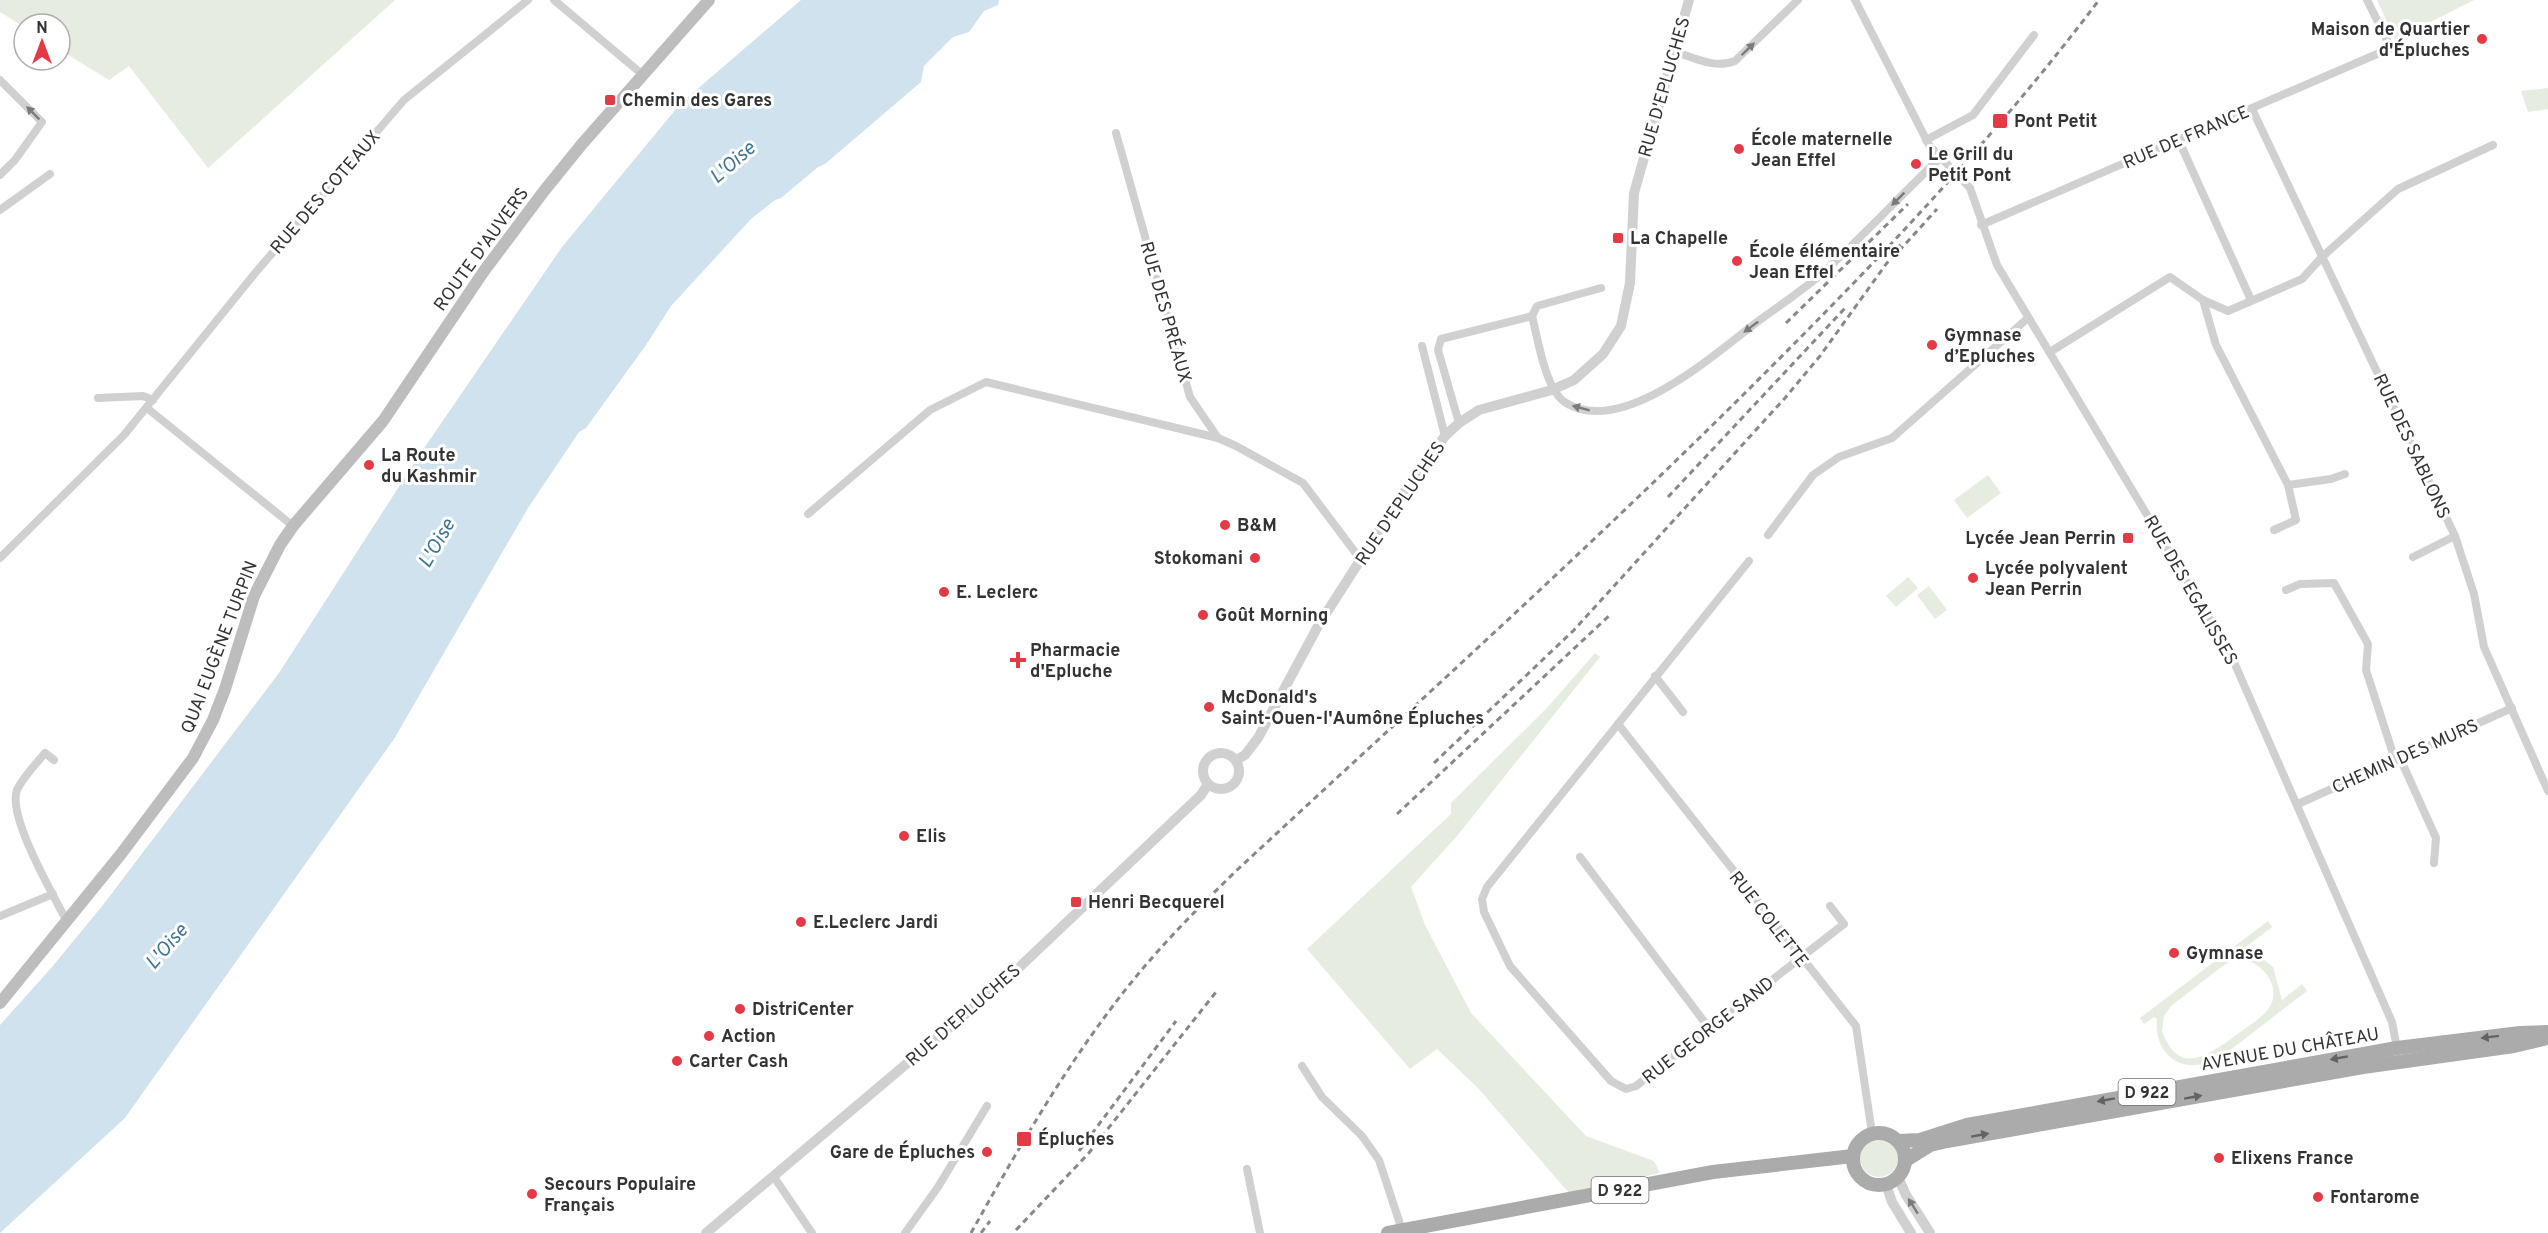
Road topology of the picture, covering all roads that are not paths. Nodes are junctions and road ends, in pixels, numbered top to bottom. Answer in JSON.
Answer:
{"nodes":[{"id":1,"x":528,"y":0,"type":"edge"},
{"id":2,"x":554,"y":0,"type":"edge"},
{"id":3,"x":709,"y":0,"type":"edge"},
{"id":4,"x":1689,"y":0,"type":"edge"},
{"id":5,"x":1798,"y":0,"type":"edge"},
{"id":6,"x":1855,"y":0,"type":"edge"},
{"id":7,"x":2367,"y":0,"type":"edge"},
{"id":8,"x":2034,"y":35,"type":"dead end"},
{"id":9,"x":1676,"y":52,"type":"junction"},
{"id":10,"x":643,"y":75,"type":"junction"},
{"id":11,"x":0,"y":80,"type":"edge"},
{"id":12,"x":2252,"y":109,"type":"junction"},
{"id":13,"x":1116,"y":133,"type":"dead end"},
{"id":14,"x":1926,"y":140,"type":"junction"},
{"id":15,"x":2179,"y":141,"type":"junction"},
{"id":16,"x":2493,"y":145,"type":"dead end"},
{"id":17,"x":1940,"y":158,"type":"junction"},
{"id":18,"x":0,"y":174,"type":"edge"},
{"id":19,"x":50,"y":174,"type":"dead end"},
{"id":20,"x":0,"y":210,"type":"edge"},
{"id":21,"x":1982,"y":225,"type":"junction"},
{"id":22,"x":2322,"y":257,"type":"junction"},
{"id":23,"x":1601,"y":288,"type":"dead end"},
{"id":24,"x":2203,"y":300,"type":"junction"},
{"id":25,"x":2251,"y":300,"type":"junction"},
{"id":26,"x":1532,"y":316,"type":"junction"},
{"id":27,"x":2028,"y":318,"type":"junction"},
{"id":28,"x":1422,"y":346,"type":"dead end"},
{"id":29,"x":2050,"y":352,"type":"junction"},
{"id":30,"x":1552,"y":390,"type":"junction"},
{"id":31,"x":98,"y":398,"type":"dead end"},
{"id":32,"x":153,"y":400,"type":"junction"},
{"id":33,"x":147,"y":408,"type":"junction"},
{"id":34,"x":1460,"y":423,"type":"junction"},
{"id":35,"x":1445,"y":436,"type":"junction"},
{"id":36,"x":1218,"y":438,"type":"junction"},
{"id":37,"x":2346,"y":474,"type":"dead end"},
{"id":38,"x":2288,"y":485,"type":"junction"},
{"id":39,"x":808,"y":514,"type":"dead end"},
{"id":40,"x":293,"y":526,"type":"junction"},
{"id":41,"x":2274,"y":530,"type":"dead end"},
{"id":42,"x":1768,"y":535,"type":"dead end"},
{"id":43,"x":2455,"y":536,"type":"junction"},
{"id":44,"x":2413,"y":557,"type":"dead end"},
{"id":45,"x":0,"y":558,"type":"edge"},
{"id":46,"x":1360,"y":560,"type":"junction"},
{"id":47,"x":1749,"y":561,"type":"dead end"},
{"id":48,"x":2286,"y":590,"type":"dead end"},
{"id":49,"x":1655,"y":676,"type":"junction"},
{"id":50,"x":2512,"y":708,"type":"junction"},
{"id":51,"x":1683,"y":712,"type":"dead end"},
{"id":52,"x":1618,"y":724,"type":"junction"},
{"id":53,"x":2398,"y":759,"type":"junction"},
{"id":54,"x":54,"y":760,"type":"dead end"},
{"id":55,"x":1236,"y":760,"type":"junction"},
{"id":56,"x":1208,"y":784,"type":"junction"},
{"id":57,"x":2548,"y":791,"type":"edge"},
{"id":58,"x":2298,"y":804,"type":"junction"},
{"id":59,"x":1580,"y":857,"type":"dead end"},
{"id":60,"x":2434,"y":863,"type":"dead end"},
{"id":61,"x":53,"y":894,"type":"junction"},
{"id":62,"x":1830,"y":906,"type":"dead end"},
{"id":63,"x":0,"y":916,"type":"edge"},
{"id":64,"x":66,"y":920,"type":"junction"},
{"id":65,"x":1800,"y":958,"type":"junction"},
{"id":66,"x":0,"y":1003,"type":"edge"},
{"id":67,"x":1709,"y":1028,"type":"junction"},
{"id":68,"x":2548,"y":1032,"type":"edge"},
{"id":69,"x":2548,"y":1038,"type":"edge"},
{"id":70,"x":2398,"y":1055,"type":"junction"},
{"id":71,"x":1302,"y":1066,"type":"dead end"},
{"id":72,"x":987,"y":1106,"type":"dead end"},
{"id":73,"x":1872,"y":1133,"type":"junction"},
{"id":74,"x":1899,"y":1141,"type":"junction"},
{"id":75,"x":1853,"y":1156,"type":"junction"},
{"id":76,"x":1906,"y":1160,"type":"junction"},
{"id":77,"x":1247,"y":1169,"type":"dead end"},
{"id":78,"x":774,"y":1177,"type":"junction"},
{"id":79,"x":1892,"y":1181,"type":"junction"},
{"id":80,"x":1395,"y":1232,"type":"edge"},
{"id":81,"x":706,"y":1233,"type":"edge"},
{"id":82,"x":812,"y":1233,"type":"edge"},
{"id":83,"x":905,"y":1233,"type":"edge"},
{"id":84,"x":1260,"y":1233,"type":"edge"},
{"id":85,"x":1911,"y":1233,"type":"edge"},
{"id":86,"x":1930,"y":1233,"type":"edge"}],
"edges":[{"from":1,"to":32,"type":"street","name":"RUE DES COTEAUX"},
{"from":2,"to":10,"type":"street"},
{"from":3,"to":10,"type":"main road","name":"ROUTE D'AUVERS"},
{"from":4,"to":9,"type":"street","name":"RUE D'EPLUCHES"},
{"from":9,"to":5,"type":"street","one_way":true},
{"from":6,"to":14,"type":"street","name":"RUE DES EGALISSES"},
{"from":7,"to":12,"type":"street","name":"RUE DE FRANCE"},
{"from":8,"to":14,"type":"street"},
{"from":9,"to":30,"type":"street","name":"RUE D'EPLUCHES"},
{"from":10,"to":40,"type":"main road","name":"ROUTE D'AUVERS"},
{"from":18,"to":11,"type":"street","one_way":true},
{"from":12,"to":15,"type":"street","name":"RUE DE FRANCE"},
{"from":12,"to":22,"type":"street","name":"RUE DES SABLONS"},
{"from":13,"to":36,"type":"street","name":"RUE DES PRÉAUX"},
{"from":14,"to":17,"type":"street","name":"RUE DES EGALISSES"},
{"from":15,"to":21,"type":"street","name":"RUE DE FRANCE"},
{"from":15,"to":25,"type":"street"},
{"from":16,"to":22,"type":"street"},
{"from":17,"to":21,"type":"street","name":"RUE DES EGALISSES"},
{"from":17,"to":30,"type":"street","one_way":true},
{"from":19,"to":20,"type":"street"},
{"from":21,"to":27,"type":"street","name":"RUE DES EGALISSES"},
{"from":22,"to":25,"type":"street"},
{"from":22,"to":43,"type":"street","name":"RUE DES SABLONS"},
{"from":23,"to":26,"type":"street"},
{"from":24,"to":25,"type":"street"},
{"from":24,"to":29,"type":"street"},
{"from":24,"to":38,"type":"street"},
{"from":26,"to":30,"type":"street"},
{"from":26,"to":34,"type":"street"},
{"from":27,"to":29,"type":"street","name":"RUE DES EGALISSES"},
{"from":27,"to":42,"type":"street"},
{"from":28,"to":35,"type":"street"},
{"from":29,"to":58,"type":"street","name":"RUE DES EGALISSES"},
{"from":30,"to":34,"type":"street","name":"RUE D'EPLUCHES"},
{"from":31,"to":32,"type":"street"},
{"from":32,"to":33,"type":"street","name":"RUE DES COTEAUX"},
{"from":33,"to":40,"type":"street"},
{"from":33,"to":45,"type":"street","name":"RUE DES COTEAUX"},
{"from":34,"to":35,"type":"street","name":"RUE D'EPLUCHES"},
{"from":35,"to":46,"type":"street","name":"RUE D'EPLUCHES"},
{"from":36,"to":39,"type":"street"},
{"from":36,"to":46,"type":"street"},
{"from":37,"to":38,"type":"street"},
{"from":38,"to":41,"type":"street"},
{"from":40,"to":64,"type":"main road","name":"QUAI EUGÈNE TURPIN"},
{"from":43,"to":44,"type":"street"},
{"from":43,"to":50,"type":"street","name":"RUE DES SABLONS"},
{"from":46,"to":55,"type":"street","name":"RUE D'EPLUCHES"},
{"from":47,"to":49,"type":"street","name":"RUE GEORGE SAND"},
{"from":48,"to":53,"type":"street"},
{"from":49,"to":51,"type":"street"},
{"from":49,"to":52,"type":"street","name":"RUE GEORGE SAND"},
{"from":50,"to":53,"type":"street","name":"CHEMIN DES MURS"},
{"from":50,"to":57,"type":"street","name":"RUE DES SABLONS"},
{"from":52,"to":65,"type":"street","name":"RUE COLETTE"},
{"from":52,"to":67,"type":"street","name":"RUE GEORGE SAND"},
{"from":53,"to":58,"type":"street","name":"CHEMIN DES MURS"},
{"from":53,"to":60,"type":"street"},
{"from":54,"to":61,"type":"street"},
{"from":55,"to":56,"type":"street"},
{"from":55,"to":56,"type":"street"},
{"from":56,"to":78,"type":"street","name":"RUE D'EPLUCHES"},
{"from":58,"to":70,"type":"street","name":"RUE DES EGALISSES"},
{"from":59,"to":67,"type":"street"},
{"from":61,"to":63,"type":"street"},
{"from":61,"to":64,"type":"street"},
{"from":62,"to":65,"type":"street","name":"RUE GEORGE SAND"},
{"from":64,"to":66,"type":"main road","name":"QUAI EUGÈNE TURPIN"},
{"from":65,"to":67,"type":"street","name":"RUE GEORGE SAND"},
{"from":65,"to":73,"type":"street","name":"RUE COLETTE"},
{"from":68,"to":70,"type":"main road","name":"AVENUE DU CHÂTEAU","number":"D 922","one_way":true},
{"from":69,"to":70,"type":"main road","name":"AVENUE DU CHÂTEAU","number":"D 922"},
{"from":70,"to":74,"type":"main road","name":"AVENUE DU CHÂTEAU","number":"D 922","one_way":true},
{"from":76,"to":70,"type":"main road","name":"AVENUE DU CHÂTEAU","number":"D 922","one_way":true},
{"from":71,"to":80,"type":"street"},
{"from":72,"to":83,"type":"street"},
{"from":73,"to":74,"type":"main road"},
{"from":73,"to":75,"type":"main road"},
{"from":74,"to":76,"type":"main road"},
{"from":75,"to":79,"type":"main road"},
{"from":75,"to":80,"type":"main road","number":"D 922"},
{"from":76,"to":79,"type":"main road"},
{"from":77,"to":84,"type":"street"},
{"from":78,"to":81,"type":"street","name":"RUE D'EPLUCHES"},
{"from":78,"to":82,"type":"street"},
{"from":79,"to":85,"type":"street"},
{"from":86,"to":79,"type":"street","one_way":true}]}
